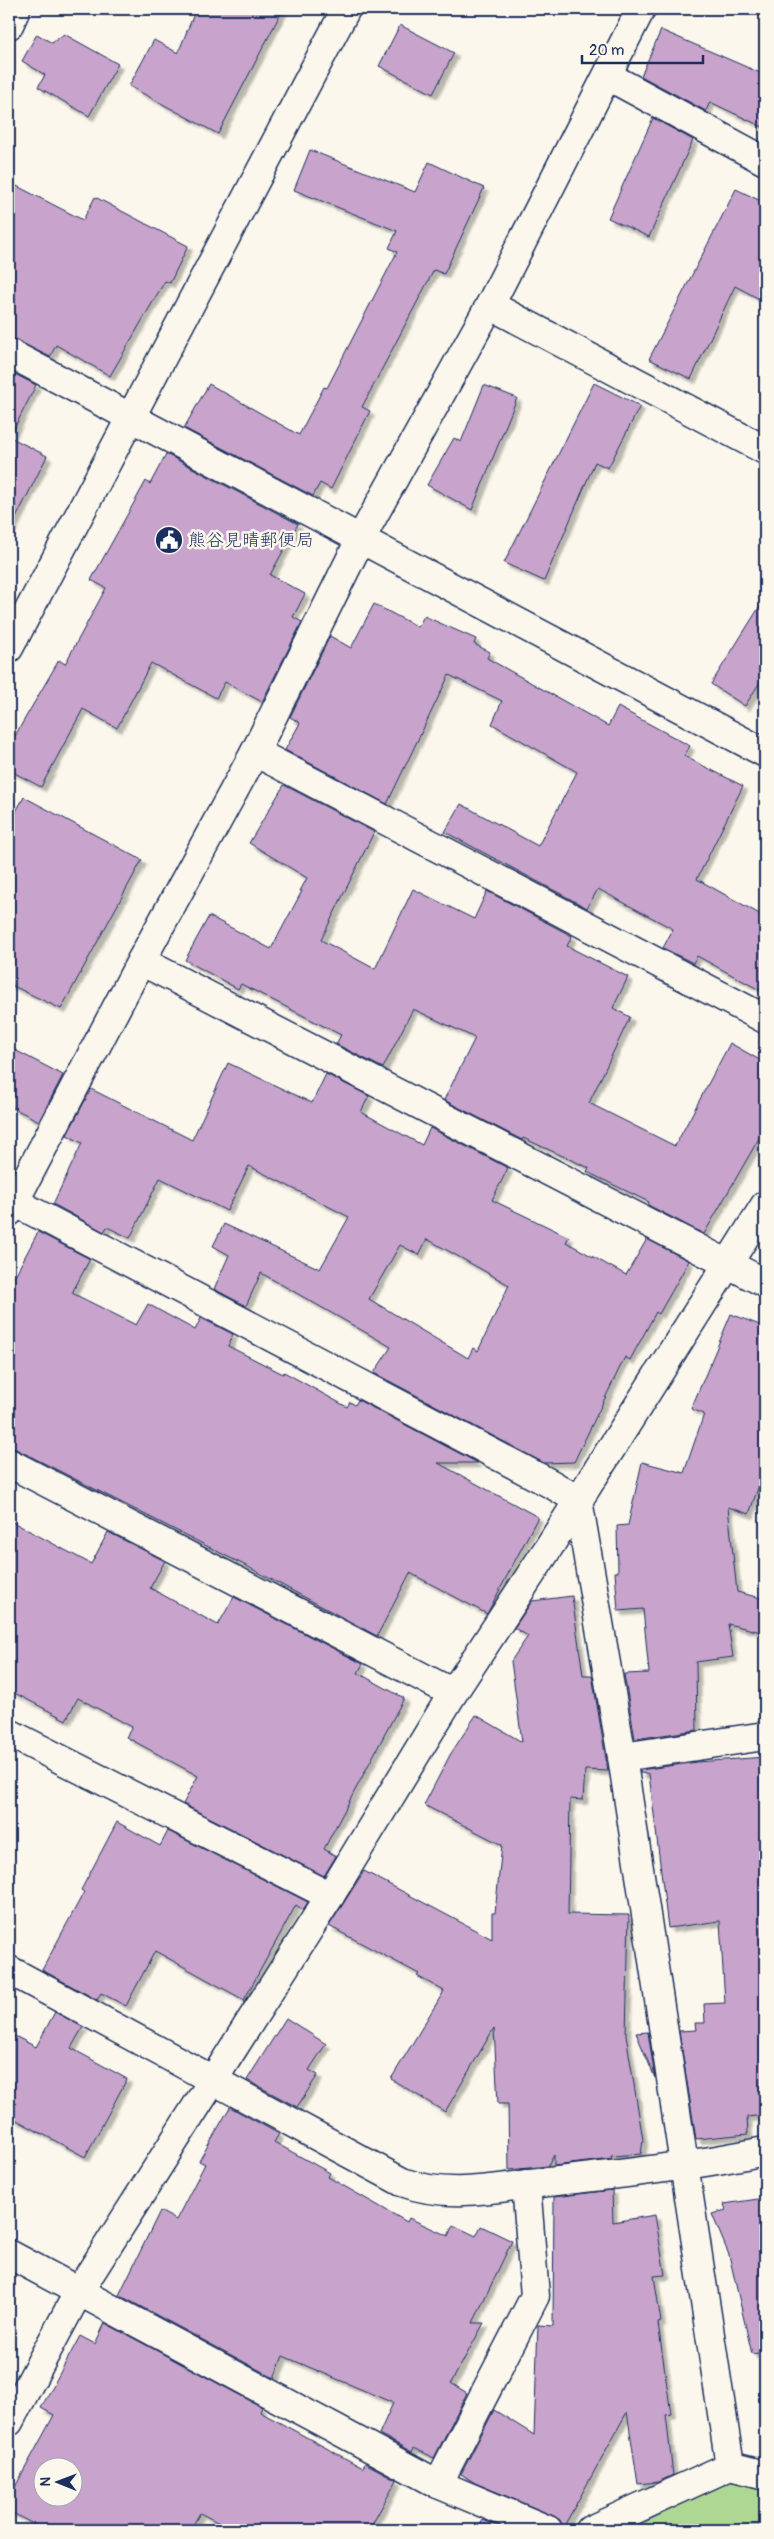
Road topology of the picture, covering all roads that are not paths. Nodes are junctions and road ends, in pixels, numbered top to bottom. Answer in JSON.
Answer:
{"nodes":[{"id":1,"x":16,"y":9,"type":"edge"},
{"id":2,"x":346,"y":9,"type":"edge"},
{"id":3,"x":641,"y":9,"type":"edge"},
{"id":4,"x":9,"y":25,"type":"edge"},
{"id":5,"x":608,"y":76,"type":"junction"},
{"id":6,"x":765,"y":161,"type":"edge"},
{"id":7,"x":490,"y":305,"type":"junction"},
{"id":8,"x":9,"y":353,"type":"edge"},
{"id":9,"x":131,"y":416,"type":"junction"},
{"id":10,"x":765,"y":450,"type":"edge"},
{"id":11,"x":360,"y":540,"type":"junction"},
{"id":12,"x":9,"y":648,"type":"edge"},
{"id":13,"x":255,"y":752,"type":"junction"},
{"id":14,"x":765,"y":754,"type":"edge"},
{"id":15,"x":141,"y":961,"type":"junction"},
{"id":16,"x":765,"y":1019,"type":"edge"},
{"id":17,"x":10,"y":1204,"type":"edge"},
{"id":18,"x":765,"y":1205,"type":"edge"},
{"id":19,"x":728,"y":1263,"type":"junction"},
{"id":20,"x":765,"y":1283,"type":"edge"},
{"id":21,"x":9,"y":1463,"type":"edge"},
{"id":22,"x":578,"y":1500,"type":"junction"},
{"id":23,"x":453,"y":1693,"type":"junction"},
{"id":24,"x":9,"y":1733,"type":"edge"},
{"id":25,"x":765,"y":1736,"type":"edge"},
{"id":26,"x":622,"y":1757,"type":"junction"},
{"id":27,"x":330,"y":1896,"type":"junction"},
{"id":28,"x":9,"y":1970,"type":"edge"},
{"id":29,"x":212,"y":2080,"type":"junction"},
{"id":30,"x":765,"y":2151,"type":"edge"},
{"id":31,"x":685,"y":2166,"type":"junction"},
{"id":32,"x":526,"y":2184,"type":"junction"},
{"id":33,"x":9,"y":2254,"type":"edge"},
{"id":34,"x":79,"y":2291,"type":"junction"},
{"id":35,"x":9,"y":2422,"type":"edge"},
{"id":36,"x":730,"y":2466,"type":"junction"},
{"id":37,"x":765,"y":2475,"type":"edge"},
{"id":38,"x":438,"y":2484,"type":"junction"},
{"id":39,"x":548,"y":2530,"type":"edge"},
{"id":40,"x":590,"y":2530,"type":"edge"}],
"edges":[{"from":1,"to":4,"type":"street"},
{"from":2,"to":9,"type":"street"},
{"from":3,"to":5,"type":"street"},
{"from":5,"to":6,"type":"street"},
{"from":5,"to":7,"type":"street"},
{"from":7,"to":10,"type":"street"},
{"from":7,"to":11,"type":"street"},
{"from":8,"to":9,"type":"street"},
{"from":9,"to":11,"type":"street"},
{"from":9,"to":12,"type":"street"},
{"from":11,"to":13,"type":"street"},
{"from":11,"to":14,"type":"street"},
{"from":13,"to":15,"type":"street"},
{"from":13,"to":16,"type":"street"},
{"from":15,"to":17,"type":"street"},
{"from":15,"to":19,"type":"street"},
{"from":17,"to":22,"type":"street"},
{"from":18,"to":19,"type":"street"},
{"from":19,"to":20,"type":"street"},
{"from":19,"to":22,"type":"street"},
{"from":21,"to":23,"type":"street"},
{"from":22,"to":23,"type":"street"},
{"from":22,"to":26,"type":"street"},
{"from":23,"to":27,"type":"street"},
{"from":24,"to":27,"type":"street"},
{"from":25,"to":26,"type":"street"},
{"from":26,"to":31,"type":"street"},
{"from":27,"to":29,"type":"street"},
{"from":28,"to":29,"type":"street"},
{"from":29,"to":32,"type":"street"},
{"from":29,"to":34,"type":"street"},
{"from":30,"to":31,"type":"street"},
{"from":31,"to":32,"type":"street"},
{"from":31,"to":36,"type":"street"},
{"from":32,"to":38,"type":"street"},
{"from":33,"to":34,"type":"street"},
{"from":34,"to":35,"type":"street"},
{"from":34,"to":38,"type":"street"},
{"from":36,"to":37,"type":"street"},
{"from":36,"to":40,"type":"street"},
{"from":38,"to":39,"type":"street"}]}
